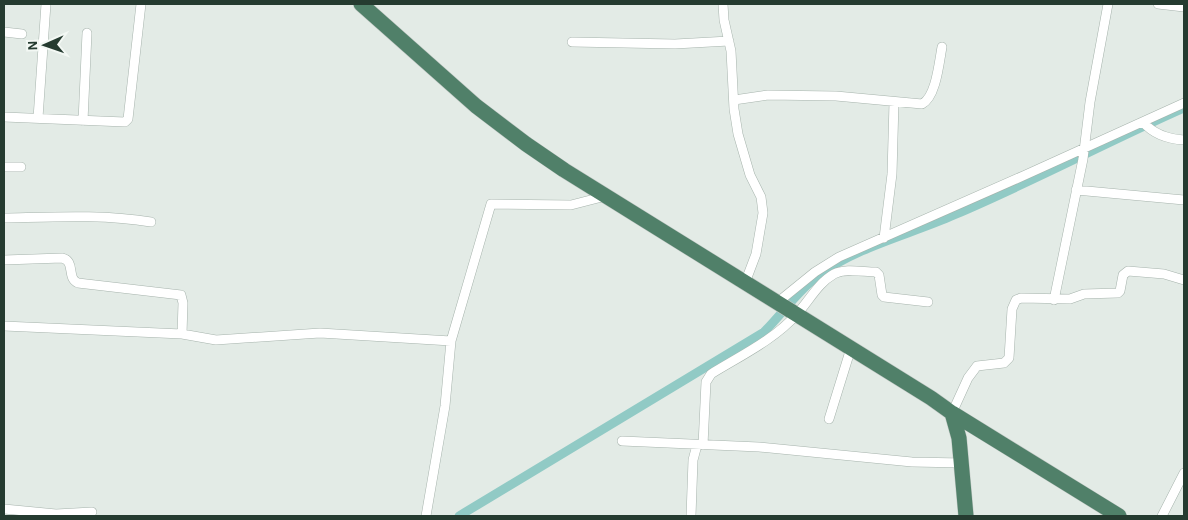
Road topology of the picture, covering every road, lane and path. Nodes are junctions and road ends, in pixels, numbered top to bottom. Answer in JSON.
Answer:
{"nodes":[{"id":1,"x":46,"y":4,"type":"edge"},
{"id":2,"x":141,"y":4,"type":"edge"},
{"id":3,"x":361,"y":4,"type":"edge"},
{"id":4,"x":723,"y":4,"type":"edge"},
{"id":5,"x":1108,"y":4,"type":"edge"},
{"id":6,"x":1158,"y":4,"type":"edge"},
{"id":7,"x":1184,"y":7,"type":"edge"},
{"id":8,"x":4,"y":32,"type":"edge"},
{"id":9,"x":87,"y":33,"type":"dead end"},
{"id":10,"x":22,"y":34,"type":"dead end"},
{"id":11,"x":729,"y":41,"type":"junction"},
{"id":12,"x":572,"y":42,"type":"dead end"},
{"id":13,"x":942,"y":48,"type":"dead end"},
{"id":14,"x":734,"y":100,"type":"junction"},
{"id":15,"x":894,"y":102,"type":"junction"},
{"id":16,"x":1184,"y":103,"type":"edge"},
{"id":17,"x":4,"y":117,"type":"edge"},
{"id":18,"x":38,"y":118,"type":"junction"},
{"id":19,"x":83,"y":121,"type":"junction"},
{"id":20,"x":1146,"y":126,"type":"junction"},
{"id":21,"x":1184,"y":140,"type":"edge"},
{"id":22,"x":1083,"y":153,"type":"junction"},
{"id":23,"x":4,"y":167,"type":"edge"},
{"id":24,"x":21,"y":167,"type":"dead end"},
{"id":25,"x":1076,"y":190,"type":"junction"},
{"id":26,"x":606,"y":196,"type":"junction"},
{"id":27,"x":1184,"y":200,"type":"edge"},
{"id":28,"x":4,"y":218,"type":"edge"},
{"id":29,"x":151,"y":222,"type":"dead end"},
{"id":30,"x":884,"y":238,"type":"junction"},
{"id":31,"x":4,"y":260,"type":"edge"},
{"id":32,"x":1184,"y":280,"type":"edge"},
{"id":33,"x":745,"y":283,"type":"junction"},
{"id":34,"x":1054,"y":300,"type":"junction"},
{"id":35,"x":928,"y":302,"type":"dead end"},
{"id":36,"x":788,"y":308,"type":"junction"},
{"id":37,"x":4,"y":326,"type":"edge"},
{"id":38,"x":182,"y":334,"type":"junction"},
{"id":39,"x":451,"y":341,"type":"junction"},
{"id":40,"x":851,"y":348,"type":"junction"},
{"id":41,"x":952,"y":413,"type":"junction"},
{"id":42,"x":829,"y":419,"type":"dead end"},
{"id":43,"x":622,"y":441,"type":"dead end"},
{"id":44,"x":700,"y":445,"type":"junction"},
{"id":45,"x":962,"y":463,"type":"junction"},
{"id":46,"x":1184,"y":473,"type":"edge"},
{"id":47,"x":4,"y":509,"type":"edge"},
{"id":48,"x":92,"y":512,"type":"dead end"},
{"id":49,"x":426,"y":516,"type":"edge"},
{"id":50,"x":692,"y":516,"type":"edge"},
{"id":51,"x":966,"y":516,"type":"edge"},
{"id":52,"x":1120,"y":516,"type":"edge"},
{"id":53,"x":1162,"y":516,"type":"edge"}],
"edges":[{"from":1,"to":18,"type":"street"},
{"from":2,"to":19,"type":"street"},
{"from":3,"to":26,"type":"highway"},
{"from":4,"to":11,"type":"street"},
{"from":5,"to":22,"type":"street"},
{"from":6,"to":7,"type":"street"},
{"from":8,"to":10,"type":"street"},
{"from":9,"to":19,"type":"street"},
{"from":11,"to":12,"type":"street"},
{"from":11,"to":14,"type":"street"},
{"from":13,"to":15,"type":"street"},
{"from":14,"to":15,"type":"street"},
{"from":14,"to":33,"type":"street"},
{"from":15,"to":30,"type":"street"},
{"from":16,"to":20,"type":"street"},
{"from":17,"to":18,"type":"street"},
{"from":18,"to":19,"type":"street"},
{"from":20,"to":21,"type":"street"},
{"from":20,"to":22,"type":"street"},
{"from":22,"to":25,"type":"street"},
{"from":22,"to":30,"type":"street"},
{"from":23,"to":24,"type":"street"},
{"from":25,"to":27,"type":"street"},
{"from":25,"to":34,"type":"street"},
{"from":26,"to":33,"type":"highway"},
{"from":26,"to":39,"type":"street"},
{"from":28,"to":29,"type":"street"},
{"from":30,"to":36,"type":"street"},
{"from":31,"to":38,"type":"street"},
{"from":32,"to":34,"type":"street"},
{"from":33,"to":36,"type":"highway"},
{"from":34,"to":41,"type":"street"},
{"from":35,"to":36,"type":"street"},
{"from":36,"to":40,"type":"highway"},
{"from":36,"to":44,"type":"street"},
{"from":37,"to":38,"type":"street"},
{"from":38,"to":39,"type":"street"},
{"from":39,"to":49,"type":"street"},
{"from":40,"to":41,"type":"highway"},
{"from":40,"to":42,"type":"street"},
{"from":41,"to":45,"type":"highway"},
{"from":41,"to":52,"type":"highway"},
{"from":43,"to":44,"type":"street"},
{"from":44,"to":45,"type":"street"},
{"from":44,"to":50,"type":"street"},
{"from":45,"to":51,"type":"highway"},
{"from":46,"to":53,"type":"street"},
{"from":47,"to":48,"type":"street"}]}
